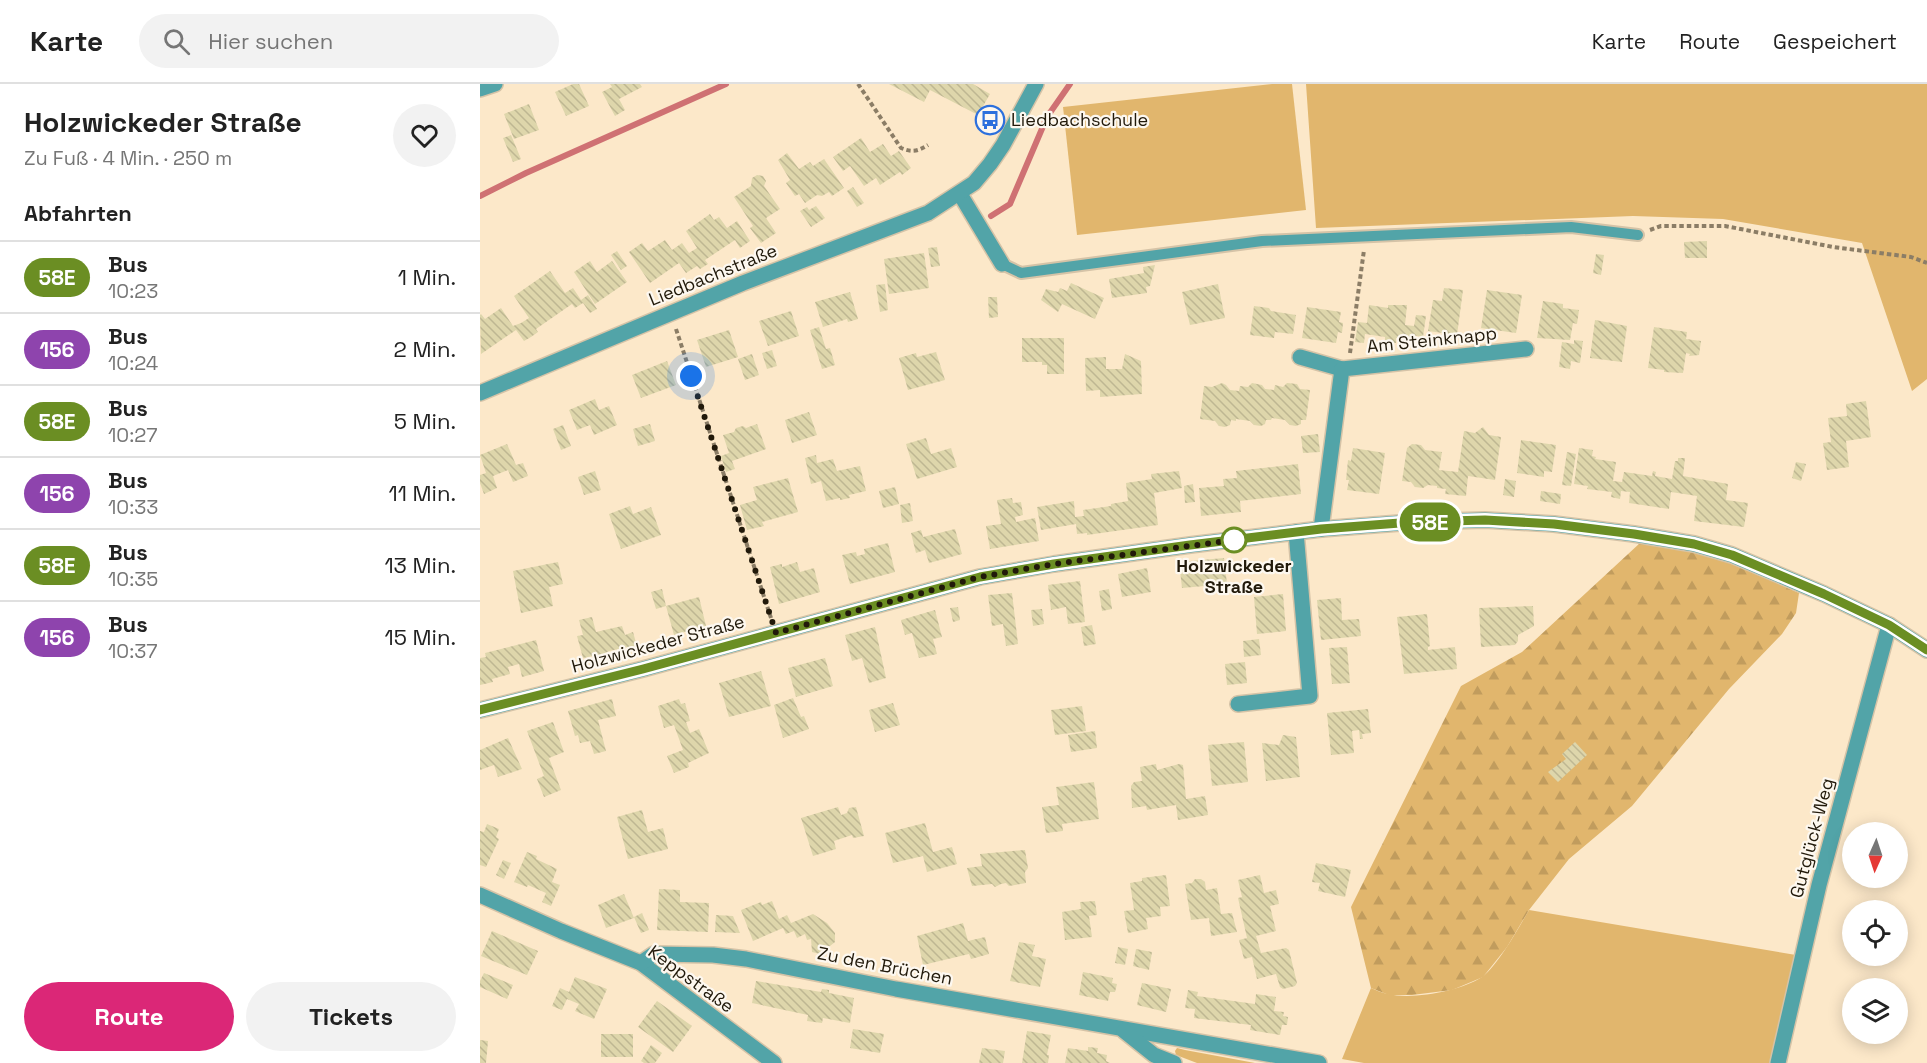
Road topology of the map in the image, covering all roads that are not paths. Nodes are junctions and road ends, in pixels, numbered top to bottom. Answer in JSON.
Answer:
{"nodes":[{"id":1,"x":495,"y":84,"type":"edge"},
{"id":2,"x":1036,"y":84,"type":"edge"},
{"id":3,"x":480,"y":89,"type":"edge"},
{"id":4,"x":960,"y":194,"type":"junction"},
{"id":5,"x":1638,"y":235,"type":"road end"},
{"id":6,"x":1002,"y":264,"type":"joint"},
{"id":7,"x":1526,"y":349,"type":"dead end"},
{"id":8,"x":1300,"y":357,"type":"dead end"},
{"id":9,"x":1342,"y":369,"type":"junction"},
{"id":10,"x":480,"y":393,"type":"edge"},
{"id":11,"x":1321,"y":529,"type":"junction"},
{"id":12,"x":1296,"y":532,"type":"junction"},
{"id":13,"x":1889,"y":625,"type":"junction"},
{"id":14,"x":1927,"y":650,"type":"edge"},
{"id":15,"x":1238,"y":704,"type":"dead end"},
{"id":16,"x":480,"y":710,"type":"edge"},
{"id":17,"x":480,"y":895,"type":"edge"},
{"id":18,"x":641,"y":963,"type":"junction"},
{"id":19,"x":1124,"y":1030,"type":"junction"},
{"id":20,"x":774,"y":1063,"type":"edge"},
{"id":21,"x":1174,"y":1063,"type":"edge"},
{"id":22,"x":1318,"y":1063,"type":"edge"},
{"id":23,"x":1778,"y":1063,"type":"edge"}],
"edges":[{"from":1,"to":3,"type":"street"},
{"from":2,"to":4,"type":"street","name":"Liedbachstraße"},
{"from":4,"to":6,"type":"street"},
{"from":4,"to":10,"type":"street","name":"Liedbachstraße"},
{"from":5,"to":6,"type":"lane"},
{"from":7,"to":9,"type":"street","name":"Am Steinknapp"},
{"from":8,"to":9,"type":"street","name":"Am Steinknapp"},
{"from":9,"to":11,"type":"street"},
{"from":11,"to":12,"type":"street","name":"Holzwickeder Straße"},
{"from":11,"to":13,"type":"street","name":"Holzwickeder Straße"},
{"from":12,"to":15,"type":"street"},
{"from":12,"to":16,"type":"street","name":"Holzwickeder Straße"},
{"from":13,"to":14,"type":"street","name":"Holzwickeder Straße"},
{"from":13,"to":23,"type":"street","name":"Gutglück-Weg"},
{"from":17,"to":18,"type":"street","name":"Keppstraße"},
{"from":18,"to":19,"type":"street","name":"Zu den Brüchen"},
{"from":18,"to":20,"type":"street","name":"Keppstraße"},
{"from":19,"to":21,"type":"street","name":"Zu den Brüchen"},
{"from":19,"to":22,"type":"street","name":"Zu den Brüchen"}]}
